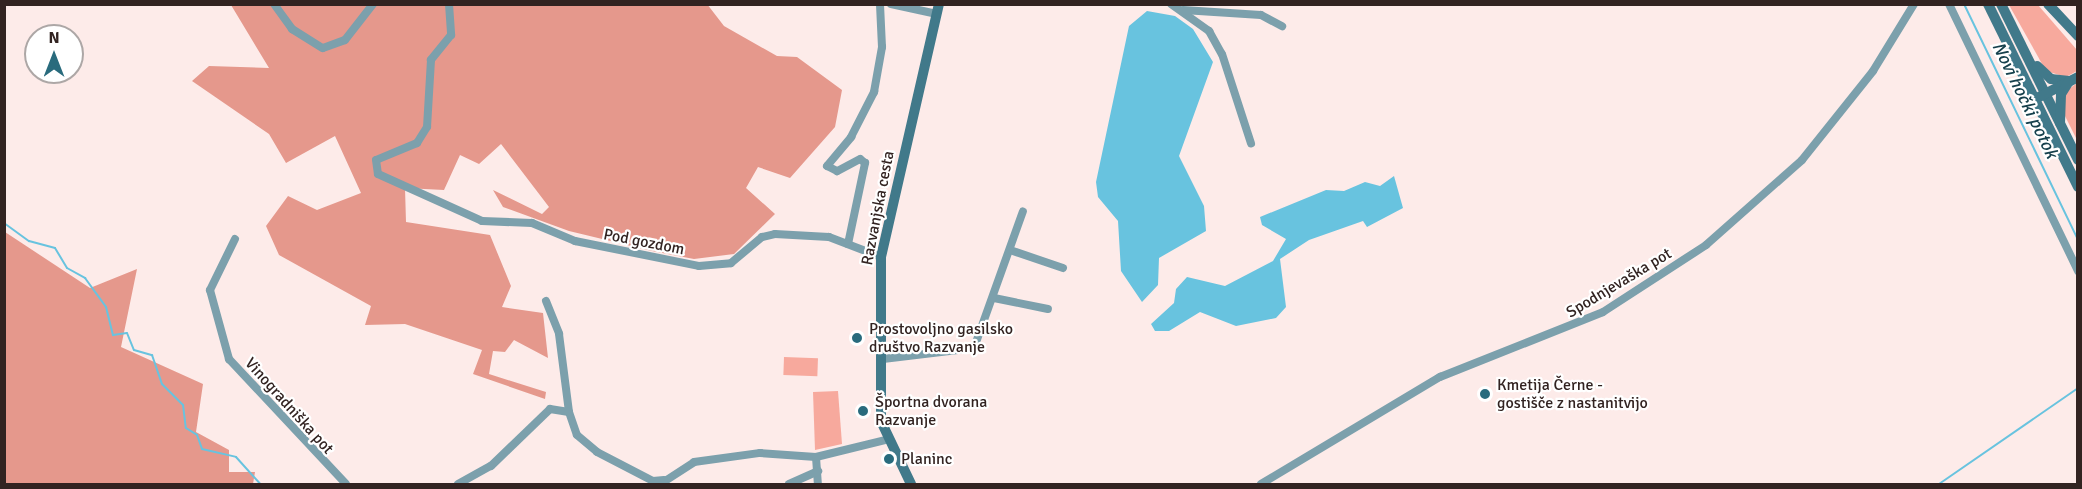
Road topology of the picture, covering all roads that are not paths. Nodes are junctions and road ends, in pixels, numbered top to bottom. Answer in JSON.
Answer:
{"nodes":[{"id":1,"x":274,"y":4,"type":"edge"},
{"id":2,"x":373,"y":4,"type":"edge"},
{"id":3,"x":449,"y":4,"type":"edge"},
{"id":4,"x":880,"y":4,"type":"edge"},
{"id":5,"x":891,"y":4,"type":"edge"},
{"id":6,"x":1171,"y":4,"type":"edge"},
{"id":7,"x":1914,"y":4,"type":"edge"},
{"id":8,"x":1949,"y":4,"type":"edge"},
{"id":9,"x":1988,"y":4,"type":"edge"},
{"id":10,"x":2001,"y":4,"type":"edge"},
{"id":11,"x":2048,"y":4,"type":"edge"},
{"id":12,"x":938,"y":9,"type":"edge"},
{"id":13,"x":1181,"y":10,"type":"junction"},
{"id":14,"x":1282,"y":26,"type":"dead end"},
{"id":15,"x":2076,"y":36,"type":"edge"},
{"id":16,"x":2020,"y":45,"type":"junction"},
{"id":17,"x":2073,"y":79,"type":"edge"},
{"id":18,"x":2045,"y":94,"type":"junction"},
{"id":19,"x":2033,"y":100,"type":"junction"},
{"id":20,"x":2060,"y":124,"type":"junction"},
{"id":21,"x":1251,"y":143,"type":"dead end"},
{"id":22,"x":2078,"y":160,"type":"edge"},
{"id":23,"x":2078,"y":187,"type":"edge"},
{"id":24,"x":1023,"y":211,"type":"dead end"},
{"id":25,"x":235,"y":239,"type":"dead end"},
{"id":26,"x":848,"y":244,"type":"junction"},
{"id":27,"x":1010,"y":250,"type":"junction"},
{"id":28,"x":881,"y":257,"type":"junction"},
{"id":29,"x":1063,"y":268,"type":"dead end"},
{"id":30,"x":2078,"y":271,"type":"edge"},
{"id":31,"x":994,"y":298,"type":"junction"},
{"id":32,"x":546,"y":301,"type":"dead end"},
{"id":33,"x":1048,"y":309,"type":"dead end"},
{"id":34,"x":883,"y":359,"type":"junction"},
{"id":35,"x":569,"y":412,"type":"junction"},
{"id":36,"x":883,"y":439,"type":"junction"},
{"id":37,"x":816,"y":457,"type":"junction"},
{"id":38,"x":818,"y":471,"type":"junction"},
{"id":39,"x":662,"y":482,"type":"edge"},
{"id":40,"x":346,"y":484,"type":"edge"},
{"id":41,"x":458,"y":484,"type":"edge"},
{"id":42,"x":789,"y":484,"type":"edge"},
{"id":43,"x":818,"y":484,"type":"edge"},
{"id":44,"x":911,"y":484,"type":"edge"},
{"id":45,"x":1261,"y":484,"type":"edge"}],
"edges":[{"from":1,"to":2,"type":"street"},
{"from":3,"to":26,"type":"street","name":"Pod gozdom"},
{"from":4,"to":26,"type":"street"},
{"from":5,"to":12,"type":"street"},
{"from":6,"to":13,"type":"street"},
{"from":7,"to":45,"type":"street","name":"Spodnjevaška pot"},
{"from":8,"to":30,"type":"street"},
{"from":9,"to":19,"type":"street"},
{"from":10,"to":16,"type":"street"},
{"from":11,"to":15,"type":"street"},
{"from":12,"to":28,"type":"street","name":"Razvanjska cesta"},
{"from":13,"to":14,"type":"street"},
{"from":13,"to":21,"type":"street"},
{"from":16,"to":17,"type":"street"},
{"from":16,"to":18,"type":"street"},
{"from":17,"to":18,"type":"street"},
{"from":17,"to":20,"type":"street"},
{"from":18,"to":19,"type":"street"},
{"from":18,"to":20,"type":"street"},
{"from":19,"to":23,"type":"street"},
{"from":20,"to":22,"type":"street"},
{"from":24,"to":27,"type":"street"},
{"from":25,"to":40,"type":"street","name":"Vinogradniška pot"},
{"from":26,"to":28,"type":"street","name":"Pod gozdom"},
{"from":27,"to":29,"type":"street"},
{"from":27,"to":31,"type":"street"},
{"from":28,"to":34,"type":"street","name":"Razvanjska cesta"},
{"from":31,"to":33,"type":"street"},
{"from":31,"to":34,"type":"street"},
{"from":32,"to":35,"type":"street"},
{"from":34,"to":36,"type":"street","name":"Razvanjska cesta"},
{"from":35,"to":39,"type":"street"},
{"from":35,"to":41,"type":"street"},
{"from":36,"to":37,"type":"street"},
{"from":36,"to":44,"type":"street","name":"Razvanjska cesta"},
{"from":37,"to":38,"type":"street"},
{"from":37,"to":39,"type":"street"},
{"from":38,"to":42,"type":"street"},
{"from":38,"to":43,"type":"street"}]}
